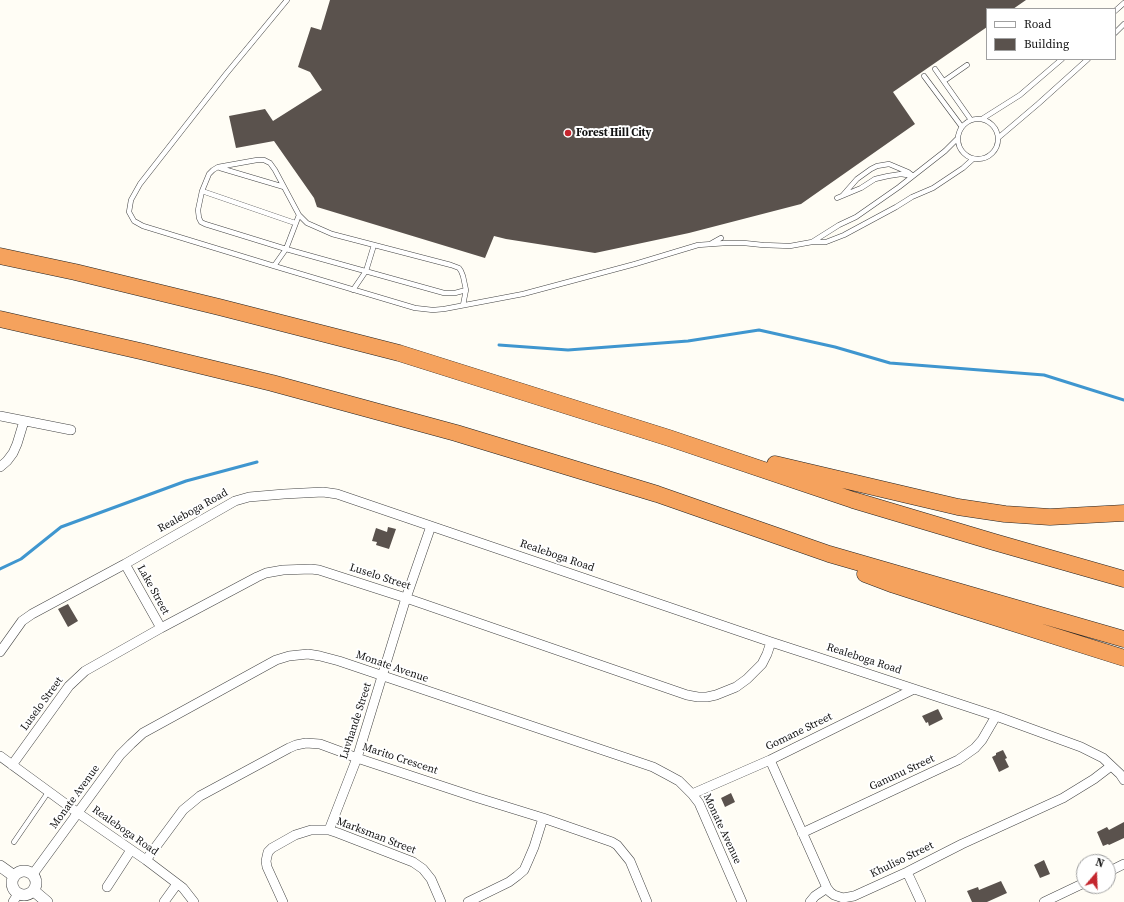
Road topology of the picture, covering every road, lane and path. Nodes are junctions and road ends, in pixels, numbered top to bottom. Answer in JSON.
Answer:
{"nodes":[{"id":1,"x":287,"y":0,"type":"edge"},
{"id":2,"x":1124,"y":3,"type":"edge"},
{"id":3,"x":1116,"y":10,"type":"edge"},
{"id":4,"x":1124,"y":24,"type":"edge"},
{"id":5,"x":1116,"y":32,"type":"edge"},
{"id":6,"x":1061,"y":60,"type":"edge"},
{"id":7,"x":1087,"y":60,"type":"edge"},
{"id":8,"x":967,"y":65,"type":"dead end"},
{"id":9,"x":935,"y":69,"type":"dead end"},
{"id":10,"x":924,"y":76,"type":"dead end"},
{"id":11,"x":944,"y":81,"type":"junction"},
{"id":12,"x":982,"y":119,"type":"junction"},
{"id":13,"x":971,"y":120,"type":"junction"},
{"id":14,"x":962,"y":127,"type":"junction"},
{"id":15,"x":958,"y":138,"type":"junction"},
{"id":16,"x":998,"y":138,"type":"junction"},
{"id":17,"x":972,"y":159,"type":"junction"},
{"id":18,"x":218,"y":167,"type":"junction"},
{"id":19,"x":913,"y":176,"type":"junction"},
{"id":20,"x":284,"y":187,"type":"junction"},
{"id":21,"x":202,"y":191,"type":"junction"},
{"id":22,"x":843,"y":195,"type":"junction"},
{"id":23,"x":837,"y":198,"type":"dead end"},
{"id":24,"x":299,"y":215,"type":"junction"},
{"id":25,"x":296,"y":223,"type":"junction"},
{"id":26,"x":721,"y":238,"type":"dead end"},
{"id":27,"x":812,"y":242,"type":"junction"},
{"id":28,"x":710,"y":244,"type":"junction"},
{"id":29,"x":374,"y":245,"type":"junction"},
{"id":30,"x":286,"y":249,"type":"junction"},
{"id":31,"x":0,"y":256,"type":"edge"},
{"id":32,"x":274,"y":266,"type":"junction"},
{"id":33,"x":366,"y":271,"type":"junction"},
{"id":34,"x":353,"y":290,"type":"junction"},
{"id":35,"x":466,"y":290,"type":"junction"},
{"id":36,"x":463,"y":305,"type":"junction"},
{"id":37,"x":0,"y":319,"type":"edge"},
{"id":38,"x":0,"y":416,"type":"edge"},
{"id":39,"x":24,"y":421,"type":"junction"},
{"id":40,"x":71,"y":430,"type":"dead end"},
{"id":41,"x":669,"y":438,"type":"junction"},
{"id":42,"x":0,"y":467,"type":"edge"},
{"id":43,"x":1124,"y":513,"type":"edge"},
{"id":44,"x":431,"y":526,"type":"junction"},
{"id":45,"x":829,"y":554,"type":"junction"},
{"id":46,"x":125,"y":564,"type":"junction"},
{"id":47,"x":1124,"y":579,"type":"edge"},
{"id":48,"x":406,"y":598,"type":"junction"},
{"id":49,"x":161,"y":628,"type":"junction"},
{"id":50,"x":1124,"y":639,"type":"edge"},
{"id":51,"x":771,"y":642,"type":"junction"},
{"id":52,"x":0,"y":652,"type":"edge"},
{"id":53,"x":1124,"y":658,"type":"edge"},
{"id":54,"x":383,"y":677,"type":"junction"},
{"id":55,"x":914,"y":689,"type":"junction"},
{"id":56,"x":996,"y":716,"type":"junction"},
{"id":57,"x":0,"y":756,"type":"edge"},
{"id":58,"x":357,"y":758,"type":"junction"},
{"id":59,"x":770,"y":760,"type":"junction"},
{"id":60,"x":12,"y":765,"type":"junction"},
{"id":61,"x":1111,"y":766,"type":"junction"},
{"id":62,"x":1124,"y":780,"type":"edge"},
{"id":63,"x":49,"y":791,"type":"junction"},
{"id":64,"x":692,"y":794,"type":"junction"},
{"id":65,"x":78,"y":812,"type":"junction"},
{"id":66,"x":543,"y":818,"type":"junction"},
{"id":67,"x":329,"y":830,"type":"junction"},
{"id":68,"x":802,"y":832,"type":"junction"},
{"id":69,"x":14,"y":842,"type":"dead end"},
{"id":70,"x":131,"y":850,"type":"junction"},
{"id":71,"x":146,"y":860,"type":"junction"},
{"id":72,"x":0,"y":866,"type":"edge"},
{"id":73,"x":907,"y":872,"type":"junction"},
{"id":74,"x":33,"y":874,"type":"junction"},
{"id":75,"x":14,"y":876,"type":"junction"},
{"id":76,"x":177,"y":884,"type":"junction"},
{"id":77,"x":107,"y":887,"type":"dead end"},
{"id":78,"x":1076,"y":887,"type":"edge"},
{"id":79,"x":827,"y":888,"type":"junction"},
{"id":80,"x":34,"y":891,"type":"junction"},
{"id":81,"x":16,"y":898,"type":"edge"},
{"id":82,"x":47,"y":902,"type":"edge"},
{"id":83,"x":164,"y":902,"type":"edge"},
{"id":84,"x":194,"y":902,"type":"edge"},
{"id":85,"x":283,"y":902,"type":"edge"},
{"id":86,"x":441,"y":902,"type":"edge"},
{"id":87,"x":468,"y":902,"type":"edge"},
{"id":88,"x":647,"y":902,"type":"edge"},
{"id":89,"x":742,"y":902,"type":"edge"},
{"id":90,"x":810,"y":902,"type":"edge"},
{"id":91,"x":921,"y":902,"type":"edge"},
{"id":92,"x":1044,"y":902,"type":"edge"}],
"edges":[{"from":1,"to":32,"type":"lane"},
{"from":2,"to":3,"type":"lane"},
{"from":4,"to":5,"type":"lane"},
{"from":6,"to":12,"type":"lane"},
{"from":7,"to":16,"type":"lane"},
{"from":8,"to":11,"type":"lane"},
{"from":9,"to":11,"type":"lane"},
{"from":10,"to":14,"type":"lane"},
{"from":11,"to":13,"type":"lane"},
{"from":12,"to":13,"type":"lane"},
{"from":12,"to":16,"type":"lane"},
{"from":13,"to":14,"type":"lane"},
{"from":14,"to":15,"type":"lane"},
{"from":15,"to":17,"type":"lane"},
{"from":15,"to":19,"type":"lane"},
{"from":16,"to":17,"type":"lane"},
{"from":17,"to":27,"type":"lane"},
{"from":18,"to":20,"type":"lane"},
{"from":18,"to":20,"type":"lane"},
{"from":18,"to":21,"type":"lane"},
{"from":19,"to":22,"type":"lane"},
{"from":19,"to":22,"type":"lane"},
{"from":19,"to":27,"type":"lane"},
{"from":20,"to":24,"type":"lane"},
{"from":21,"to":25,"type":"lane"},
{"from":21,"to":30,"type":"lane"},
{"from":22,"to":23,"type":"lane"},
{"from":24,"to":25,"type":"lane"},
{"from":24,"to":29,"type":"lane"},
{"from":25,"to":30,"type":"lane"},
{"from":26,"to":28,"type":"lane"},
{"from":27,"to":28,"type":"lane"},
{"from":28,"to":36,"type":"lane"},
{"from":29,"to":33,"type":"lane"},
{"from":29,"to":35,"type":"lane"},
{"from":30,"to":32,"type":"lane"},
{"from":30,"to":33,"type":"lane"},
{"from":31,"to":41,"type":"highway"},
{"from":32,"to":34,"type":"lane"},
{"from":33,"to":34,"type":"lane"},
{"from":33,"to":35,"type":"lane"},
{"from":34,"to":36,"type":"lane"},
{"from":35,"to":36,"type":"lane"},
{"from":37,"to":45,"type":"highway"},
{"from":38,"to":39,"type":"street"},
{"from":39,"to":40,"type":"street"},
{"from":39,"to":42,"type":"street"},
{"from":41,"to":43,"type":"highway"},
{"from":41,"to":47,"type":"highway"},
{"from":44,"to":46,"type":"street","name":"Realeboga Road"},
{"from":44,"to":48,"type":"street","name":"Luvhande Street"},
{"from":44,"to":51,"type":"street","name":"Realeboga Road"},
{"from":45,"to":50,"type":"highway"},
{"from":45,"to":53,"type":"highway"},
{"from":46,"to":49,"type":"street","name":"Lake Street"},
{"from":46,"to":52,"type":"street","name":"Realeboga Road"},
{"from":48,"to":49,"type":"street","name":"Luselo Street"},
{"from":48,"to":51,"type":"street","name":"Luselo Street"},
{"from":48,"to":54,"type":"street","name":"Luvhande Street"},
{"from":49,"to":60,"type":"street","name":"Luselo Street"},
{"from":51,"to":55,"type":"street","name":"Realeboga Road"},
{"from":54,"to":58,"type":"street","name":"Luvhande Street"},
{"from":54,"to":64,"type":"street","name":"Monate Avenue"},
{"from":54,"to":65,"type":"street","name":"Monate Avenue"},
{"from":55,"to":56,"type":"street","name":"Realeboga Road"},
{"from":55,"to":59,"type":"street","name":"Gomane Street"},
{"from":56,"to":61,"type":"street","name":"Realeboga Road"},
{"from":56,"to":68,"type":"street","name":"Ganunu Street"},
{"from":57,"to":60,"type":"street","name":"Realeboga Road"},
{"from":58,"to":66,"type":"street","name":"Marito Crescent"},
{"from":58,"to":67,"type":"street","name":"Luvhande Street"},
{"from":58,"to":71,"type":"street","name":"Marito Crescent"},
{"from":59,"to":64,"type":"street","name":"Gomane Street"},
{"from":59,"to":68,"type":"street"},
{"from":60,"to":63,"type":"street","name":"Realeboga Road"},
{"from":61,"to":62,"type":"street","name":"Realeboga Road"},
{"from":61,"to":73,"type":"street","name":"Khuliso Street"},
{"from":63,"to":65,"type":"street","name":"Realeboga Road"},
{"from":63,"to":69,"type":"lane"},
{"from":64,"to":89,"type":"street","name":"Monate Avenue"},
{"from":65,"to":70,"type":"street","name":"Realeboga Road"},
{"from":65,"to":74,"type":"street","name":"Monate Avenue"},
{"from":66,"to":87,"type":"street"},
{"from":66,"to":88,"type":"street","name":"Marito Crescent"},
{"from":67,"to":85,"type":"street","name":"Marksman Street"},
{"from":67,"to":86,"type":"street","name":"Marksman Street"},
{"from":68,"to":79,"type":"street"},
{"from":70,"to":71,"type":"street","name":"Realeboga Road"},
{"from":70,"to":77,"type":"street"},
{"from":71,"to":76,"type":"street","name":"Realeboga Road"},
{"from":72,"to":75,"type":"street"},
{"from":73,"to":79,"type":"street","name":"Khuliso Street"},
{"from":73,"to":91,"type":"street"},
{"from":74,"to":75,"type":"street"},
{"from":74,"to":80,"type":"street"},
{"from":75,"to":81,"type":"street"},
{"from":76,"to":83,"type":"street"},
{"from":76,"to":84,"type":"street","name":"Realeboga Road"},
{"from":78,"to":92,"type":"street"},
{"from":79,"to":90,"type":"street"},
{"from":80,"to":81,"type":"street"},
{"from":80,"to":82,"type":"street"}]}
